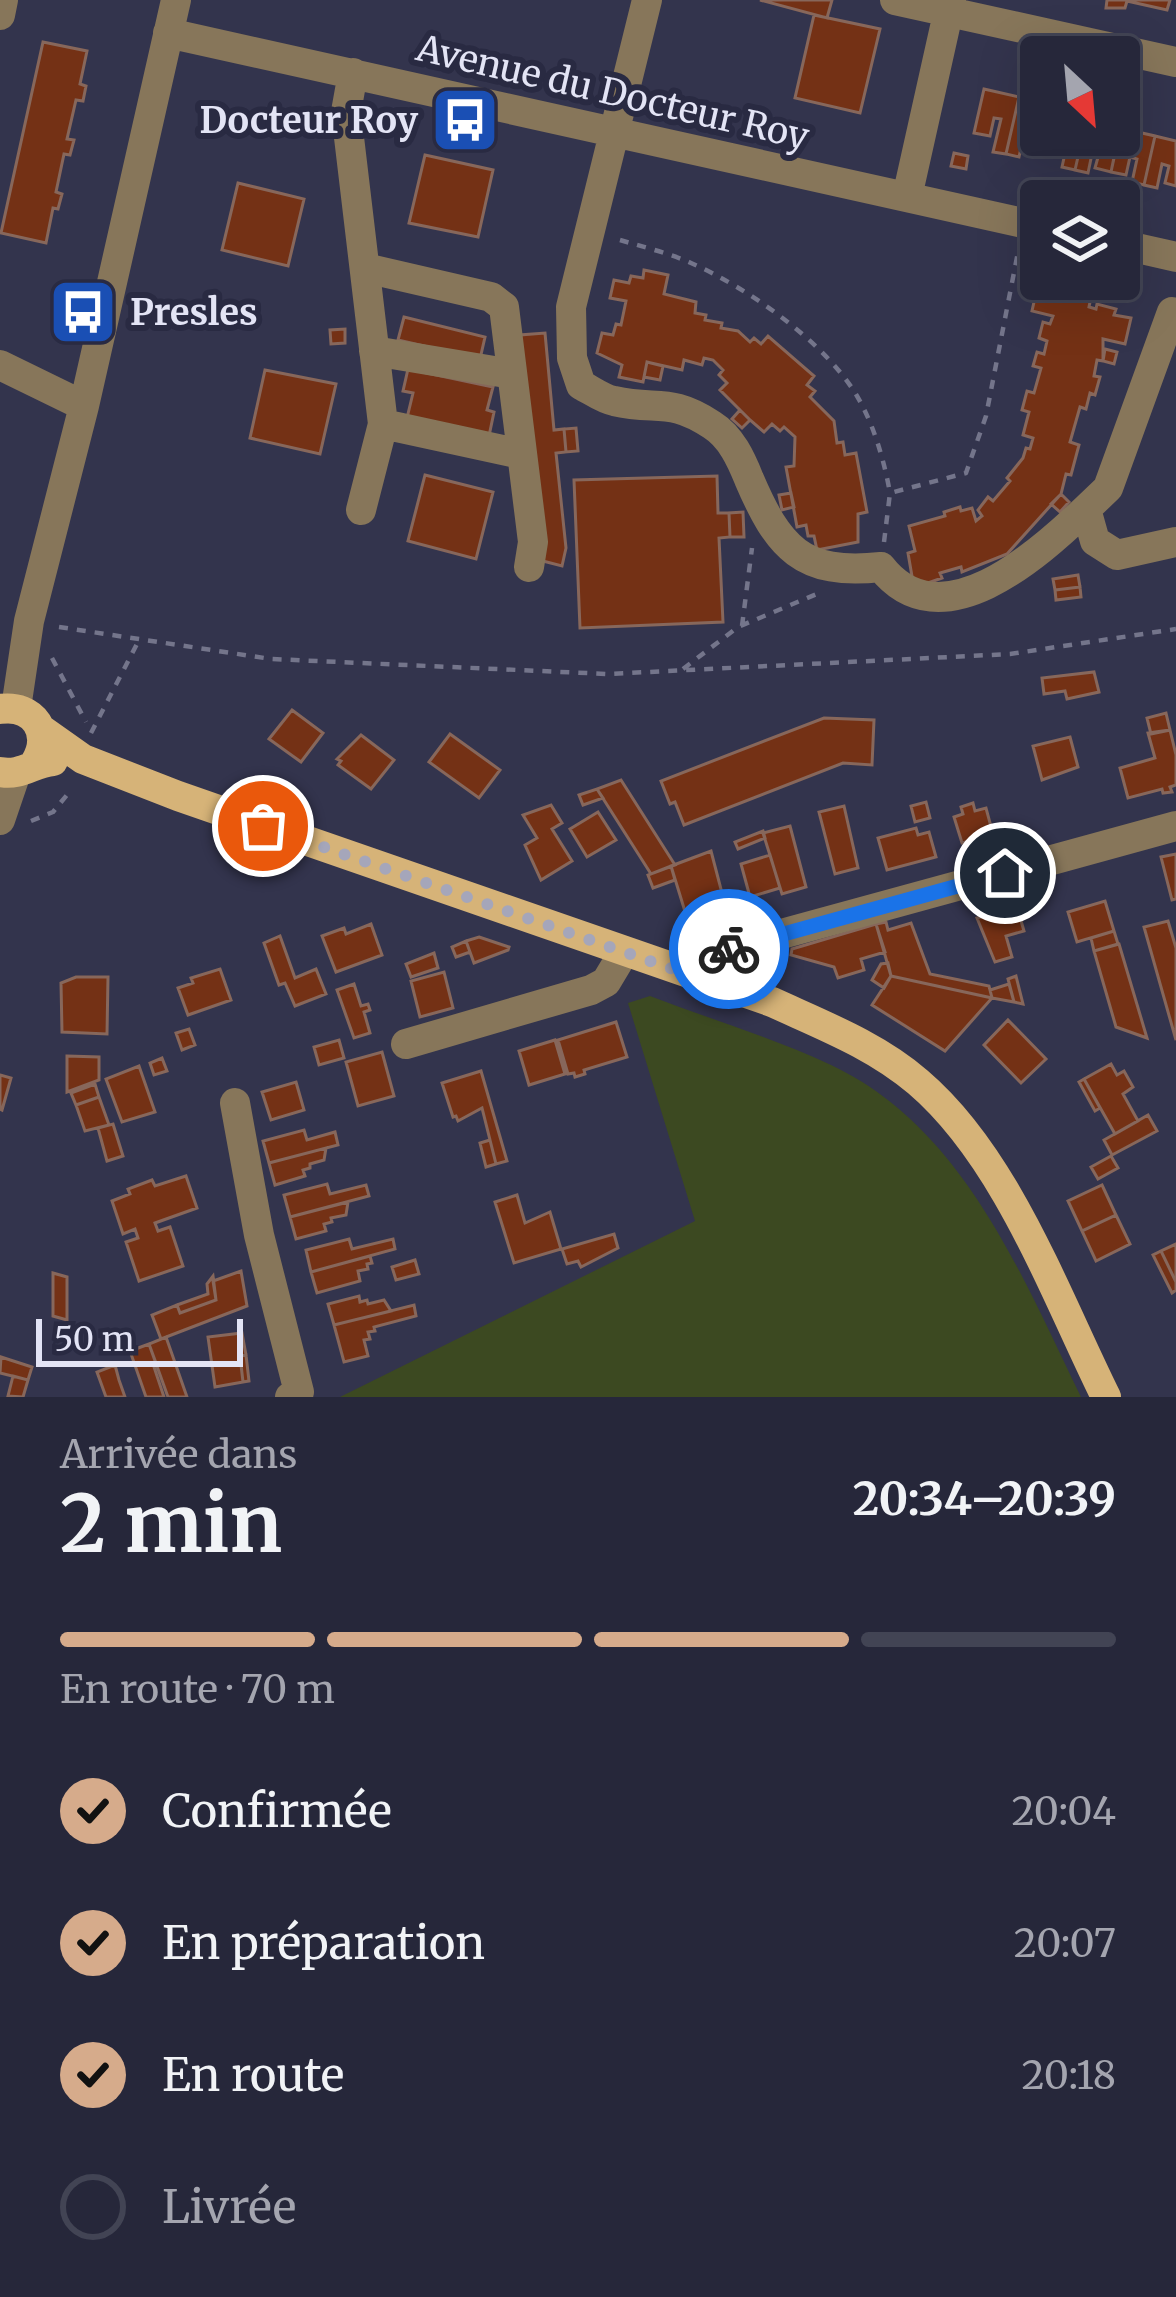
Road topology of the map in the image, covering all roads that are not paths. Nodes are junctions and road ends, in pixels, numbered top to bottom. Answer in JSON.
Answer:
{"nodes":[{"id":1,"x":3,"y":0,"type":"edge"},
{"id":2,"x":176,"y":0,"type":"edge"},
{"id":3,"x":647,"y":0,"type":"edge"},
{"id":4,"x":895,"y":0,"type":"edge"},
{"id":5,"x":950,"y":6,"type":"edge"},
{"id":6,"x":0,"y":15,"type":"edge"},
{"id":7,"x":168,"y":33,"type":"junction"},
{"id":8,"x":1176,"y":62,"type":"edge"},
{"id":9,"x":352,"y":74,"type":"junction"},
{"id":10,"x":617,"y":132,"type":"junction"},
{"id":11,"x":908,"y":197,"type":"junction"},
{"id":12,"x":1020,"y":222,"type":"edge"},
{"id":13,"x":1140,"y":249,"type":"edge"},
{"id":14,"x":1176,"y":257,"type":"edge"},
{"id":15,"x":364,"y":268,"type":"junction"},
{"id":16,"x":1175,"y":308,"type":"edge"},
{"id":17,"x":374,"y":351,"type":"junction"},
{"id":18,"x":0,"y":365,"type":"edge"},
{"id":19,"x":512,"y":374,"type":"junction"},
{"id":20,"x":84,"y":406,"type":"junction"},
{"id":21,"x":383,"y":424,"type":"junction"},
{"id":22,"x":521,"y":454,"type":"junction"},
{"id":23,"x":1086,"y":509,"type":"junction"},
{"id":24,"x":361,"y":510,"type":"dead end"},
{"id":25,"x":1176,"y":542,"type":"edge"},
{"id":26,"x":529,"y":567,"type":"dead end"},
{"id":27,"x":8,"y":708,"type":"edge"},
{"id":28,"x":42,"y":730,"type":"junction"},
{"id":29,"x":82,"y":759,"type":"junction"},
{"id":30,"x":17,"y":769,"type":"edge"},
{"id":31,"x":15,"y":821,"type":"edge"},
{"id":32,"x":1176,"y":826,"type":"edge"},
{"id":33,"x":624,"y":952,"type":"junction"},
{"id":34,"x":696,"y":977,"type":"junction"},
{"id":35,"x":406,"y":1044,"type":"dead end"},
{"id":36,"x":235,"y":1103,"type":"dead end"},
{"id":37,"x":290,"y":1397,"type":"edge"},
{"id":38,"x":1106,"y":1397,"type":"edge"}],
"edges":[{"from":1,"to":6,"type":"street"},
{"from":2,"to":7,"type":"street"},
{"from":3,"to":10,"type":"street"},
{"from":4,"to":5,"type":"street"},
{"from":5,"to":8,"type":"street"},
{"from":5,"to":11,"type":"street"},
{"from":7,"to":9,"type":"street","name":"Avenue du Docteur Roy"},
{"from":7,"to":20,"type":"street"},
{"from":9,"to":10,"type":"street","name":"Avenue du Docteur Roy"},
{"from":9,"to":15,"type":"street"},
{"from":10,"to":11,"type":"street","name":"Avenue du Docteur Roy"},
{"from":10,"to":23,"type":"street"},
{"from":11,"to":12,"type":"street","name":"Avenue du Docteur Roy"},
{"from":13,"to":14,"type":"street"},
{"from":15,"to":17,"type":"street"},
{"from":15,"to":19,"type":"street"},
{"from":16,"to":23,"type":"street"},
{"from":17,"to":19,"type":"street"},
{"from":17,"to":21,"type":"street"},
{"from":18,"to":20,"type":"street"},
{"from":19,"to":22,"type":"street"},
{"from":20,"to":27,"type":"street"},
{"from":21,"to":22,"type":"street"},
{"from":21,"to":24,"type":"street"},
{"from":22,"to":26,"type":"street"},
{"from":23,"to":25,"type":"street"},
{"from":27,"to":28,"type":"main road"},
{"from":28,"to":29,"type":"main road"},
{"from":28,"to":30,"type":"main road"},
{"from":29,"to":30,"type":"main road"},
{"from":29,"to":33,"type":"main road"},
{"from":30,"to":31,"type":"street"},
{"from":32,"to":34,"type":"street"},
{"from":33,"to":34,"type":"main road"},
{"from":33,"to":35,"type":"street"},
{"from":34,"to":38,"type":"main road"},
{"from":36,"to":37,"type":"street"}]}
